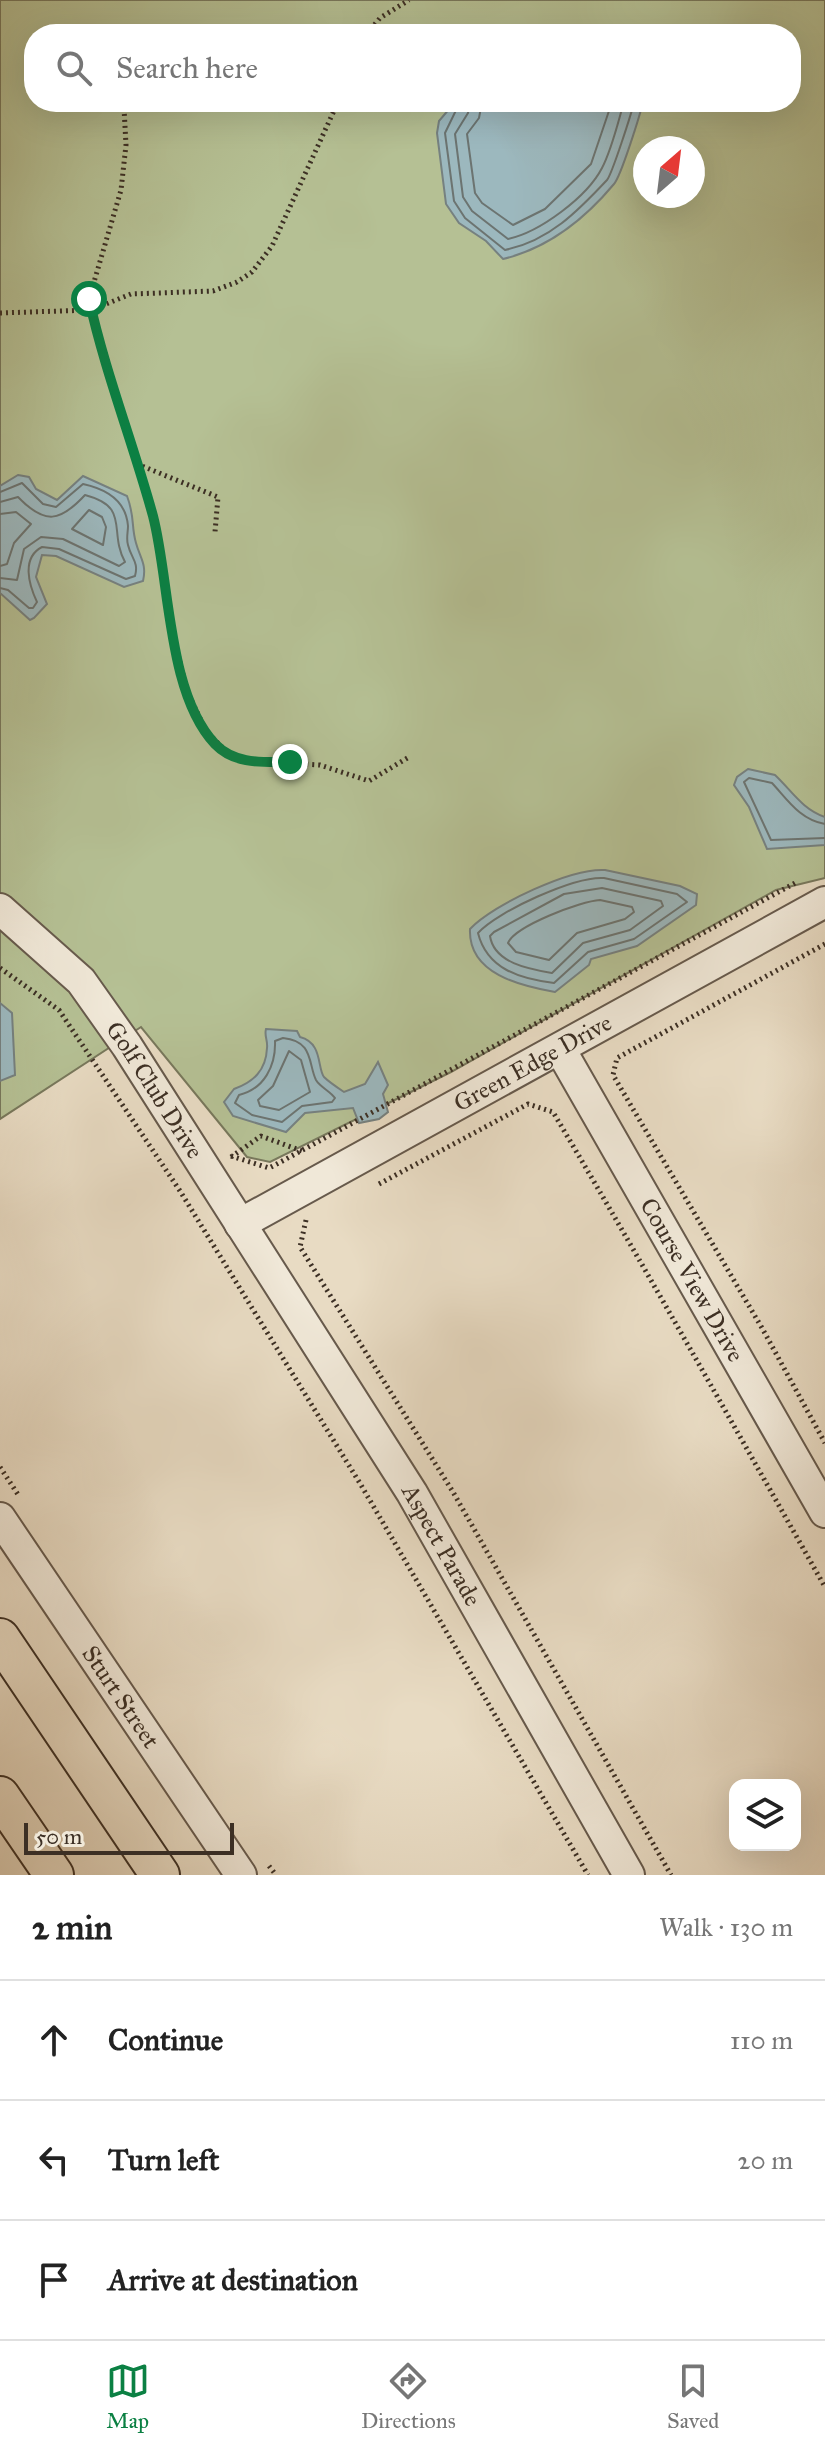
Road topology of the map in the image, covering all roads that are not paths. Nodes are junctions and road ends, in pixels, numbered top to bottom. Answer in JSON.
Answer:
{"nodes":[{"id":1,"x":825,"y":902,"type":"edge"},
{"id":2,"x":0,"y":909,"type":"edge"},
{"id":3,"x":0,"y":932,"type":"edge"},
{"id":4,"x":61,"y":962,"type":"junction"},
{"id":5,"x":560,"y":1049,"type":"junction"},
{"id":6,"x":240,"y":1224,"type":"junction"},
{"id":7,"x":825,"y":1512,"type":"edge"},
{"id":8,"x":0,"y":1518,"type":"edge"},
{"id":9,"x":0,"y":1638,"type":"edge"},
{"id":10,"x":0,"y":1796,"type":"edge"},
{"id":11,"x":54,"y":1875,"type":"edge"},
{"id":12,"x":160,"y":1875,"type":"edge"},
{"id":13,"x":241,"y":1875,"type":"edge"},
{"id":14,"x":629,"y":1875,"type":"edge"}],
"edges":[{"from":1,"to":5,"type":"street","name":"Green Edge Drive"},
{"from":2,"to":4,"type":"street","name":"Golf Club Drive"},
{"from":3,"to":4,"type":"street","name":"Golf Club Drive"},
{"from":4,"to":6,"type":"street","name":"Golf Club Drive"},
{"from":5,"to":6,"type":"street","name":"Green Edge Drive"},
{"from":5,"to":7,"type":"street","name":"Course View Drive"},
{"from":6,"to":14,"type":"street","name":"Aspect Parade"},
{"from":8,"to":13,"type":"street","name":"Sturt Street"},
{"from":9,"to":12,"type":"main road"},
{"from":10,"to":11,"type":"main road"}]}
